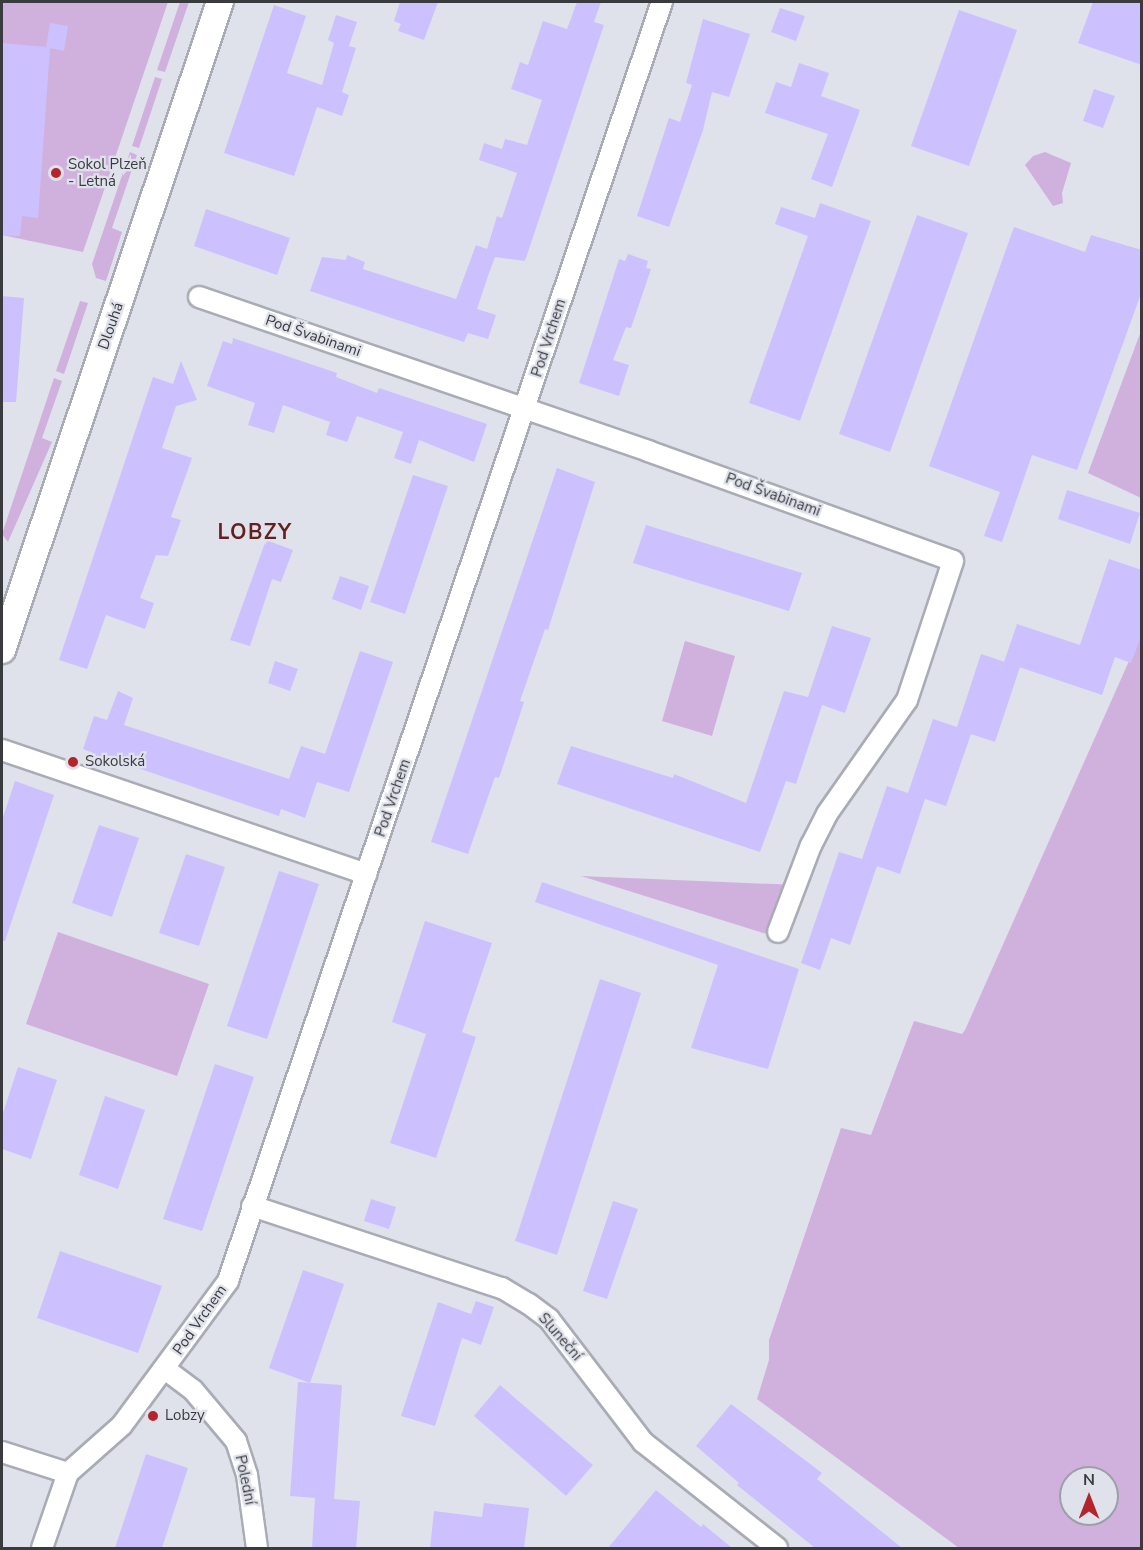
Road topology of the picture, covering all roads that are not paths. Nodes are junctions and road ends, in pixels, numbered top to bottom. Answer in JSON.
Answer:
{"nodes":[{"id":1,"x":219,"y":2,"type":"edge"},
{"id":2,"x":662,"y":2,"type":"edge"},
{"id":3,"x":199,"y":297,"type":"dead end"},
{"id":4,"x":526,"y":409,"type":"junction"},
{"id":5,"x":2,"y":650,"type":"edge"},
{"id":6,"x":2,"y":750,"type":"edge"},
{"id":7,"x":367,"y":874,"type":"junction"},
{"id":8,"x":778,"y":932,"type":"dead end"},
{"id":9,"x":252,"y":1206,"type":"junction"},
{"id":10,"x":165,"y":1369,"type":"junction"},
{"id":11,"x":2,"y":1452,"type":"edge"},
{"id":12,"x":68,"y":1473,"type":"junction"},
{"id":13,"x":42,"y":1548,"type":"edge"},
{"id":14,"x":257,"y":1548,"type":"edge"},
{"id":15,"x":777,"y":1548,"type":"edge"}],
"edges":[{"from":1,"to":5,"type":"street","name":"Dlouhá"},
{"from":2,"to":4,"type":"street","name":"Pod Vrchem"},
{"from":3,"to":4,"type":"street","name":"Pod Švabinami"},
{"from":4,"to":7,"type":"street","name":"Pod Vrchem"},
{"from":4,"to":8,"type":"street","name":"Pod Švabinami"},
{"from":6,"to":7,"type":"street"},
{"from":7,"to":9,"type":"street","name":"Pod Vrchem"},
{"from":9,"to":10,"type":"street","name":"Pod Vrchem"},
{"from":9,"to":15,"type":"street","name":"Sluneční"},
{"from":10,"to":12,"type":"street","name":"Pod Vrchem"},
{"from":10,"to":14,"type":"street","name":"Polední"},
{"from":11,"to":12,"type":"street"},
{"from":12,"to":13,"type":"street","name":"Pod Vrchem"}]}
